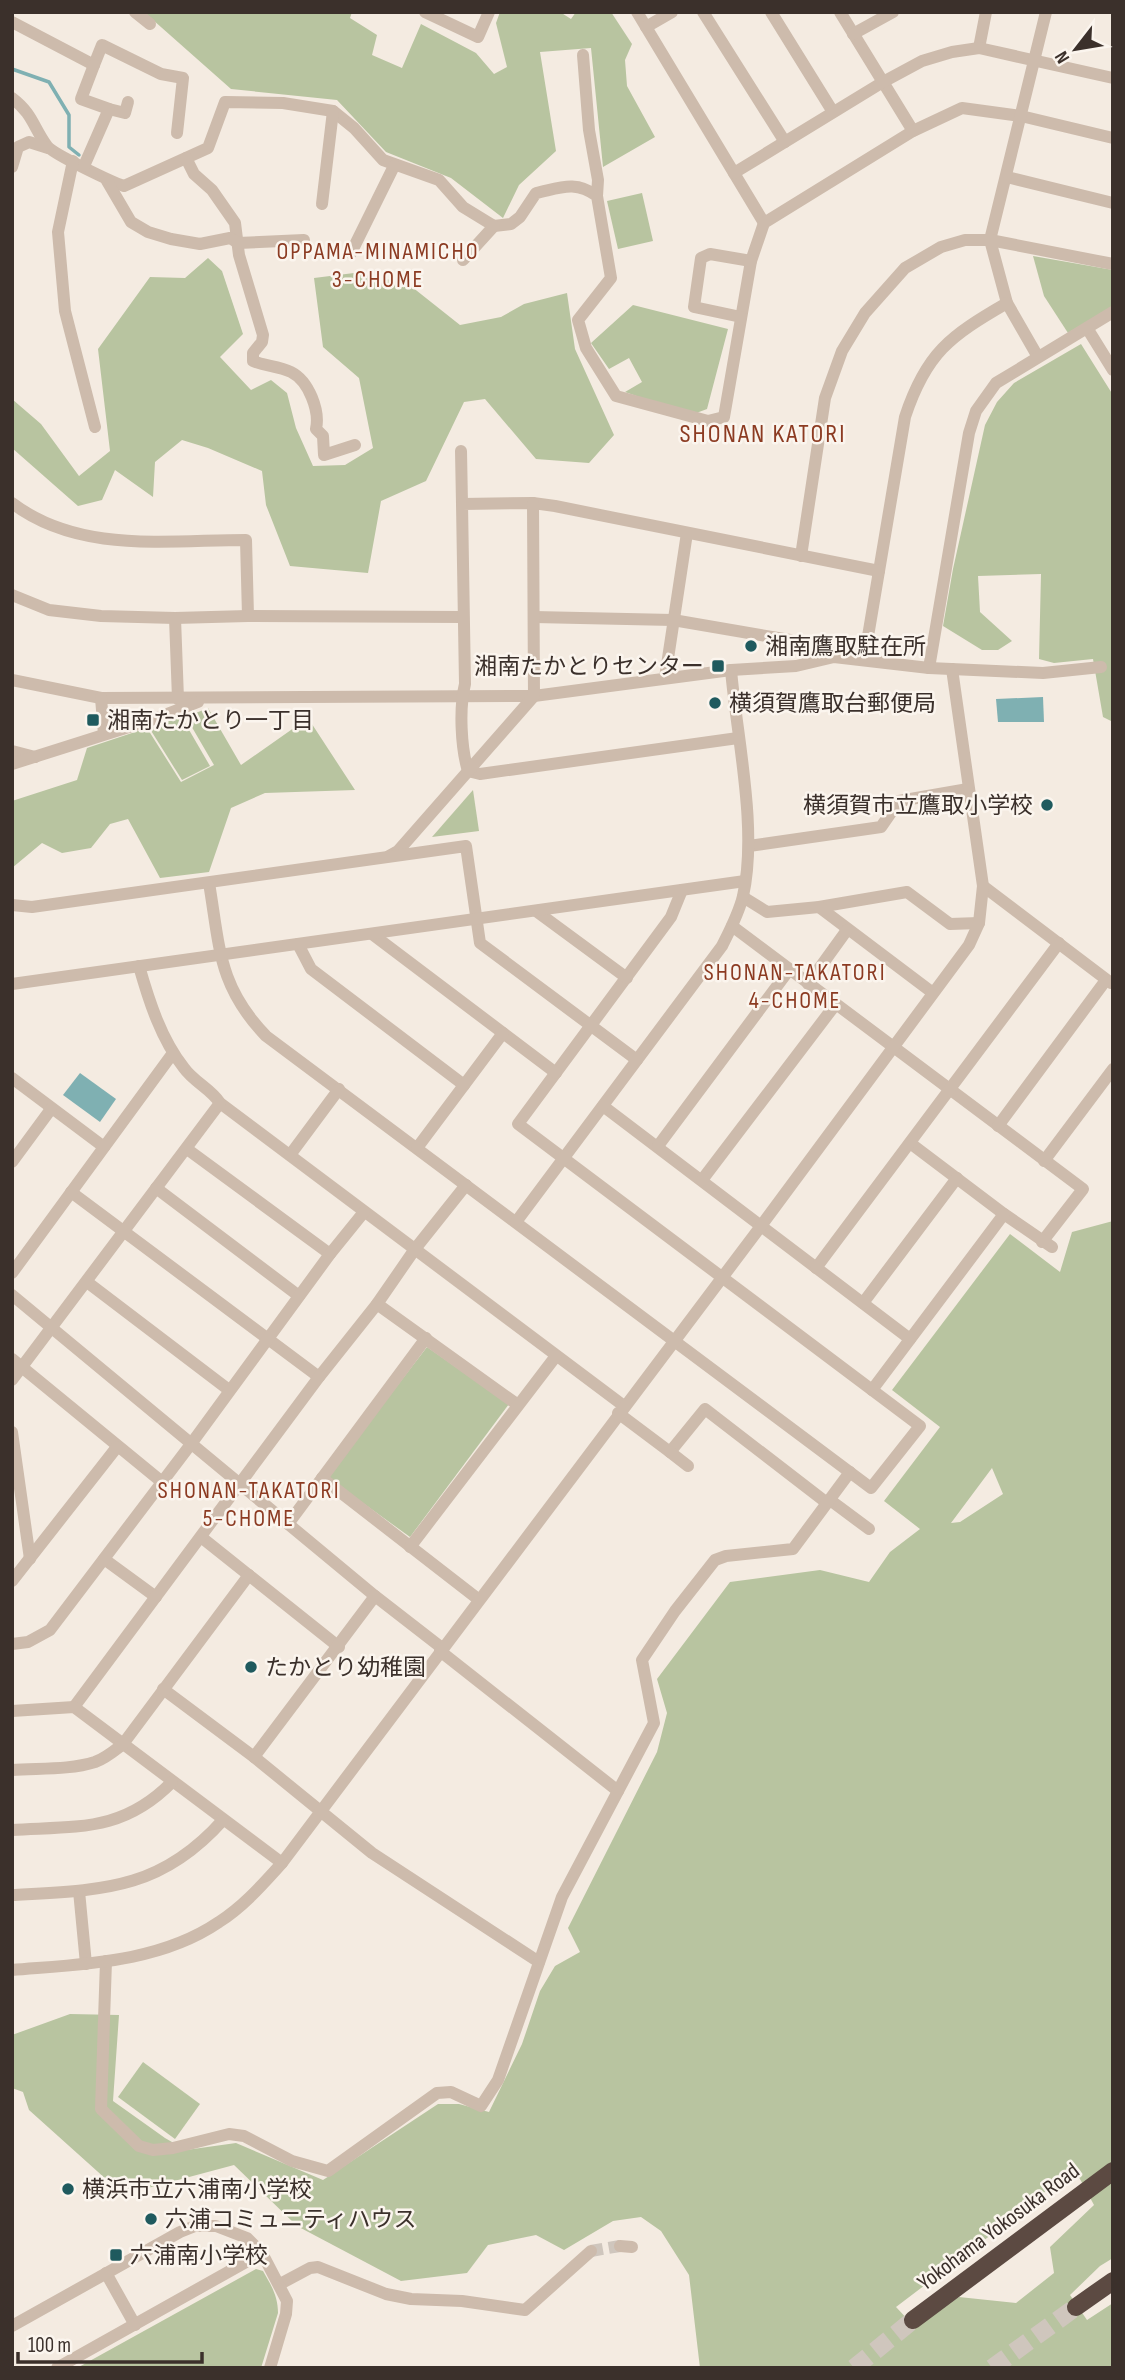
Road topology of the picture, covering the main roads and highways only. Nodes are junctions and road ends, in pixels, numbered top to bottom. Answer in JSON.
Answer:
{"nodes":[{"id":1,"x":1113,"y":2171,"type":"edge"},
{"id":2,"x":1113,"y":2281,"type":"edge"},
{"id":3,"x":1076,"y":2307,"type":"tunnel mouth"},
{"id":4,"x":913,"y":2320,"type":"tunnel mouth"}],
"edges":[{"from":1,"to":4,"type":"highway","name":"Yokohama Yokosuka Road"},
{"from":2,"to":3,"type":"highway"}]}
